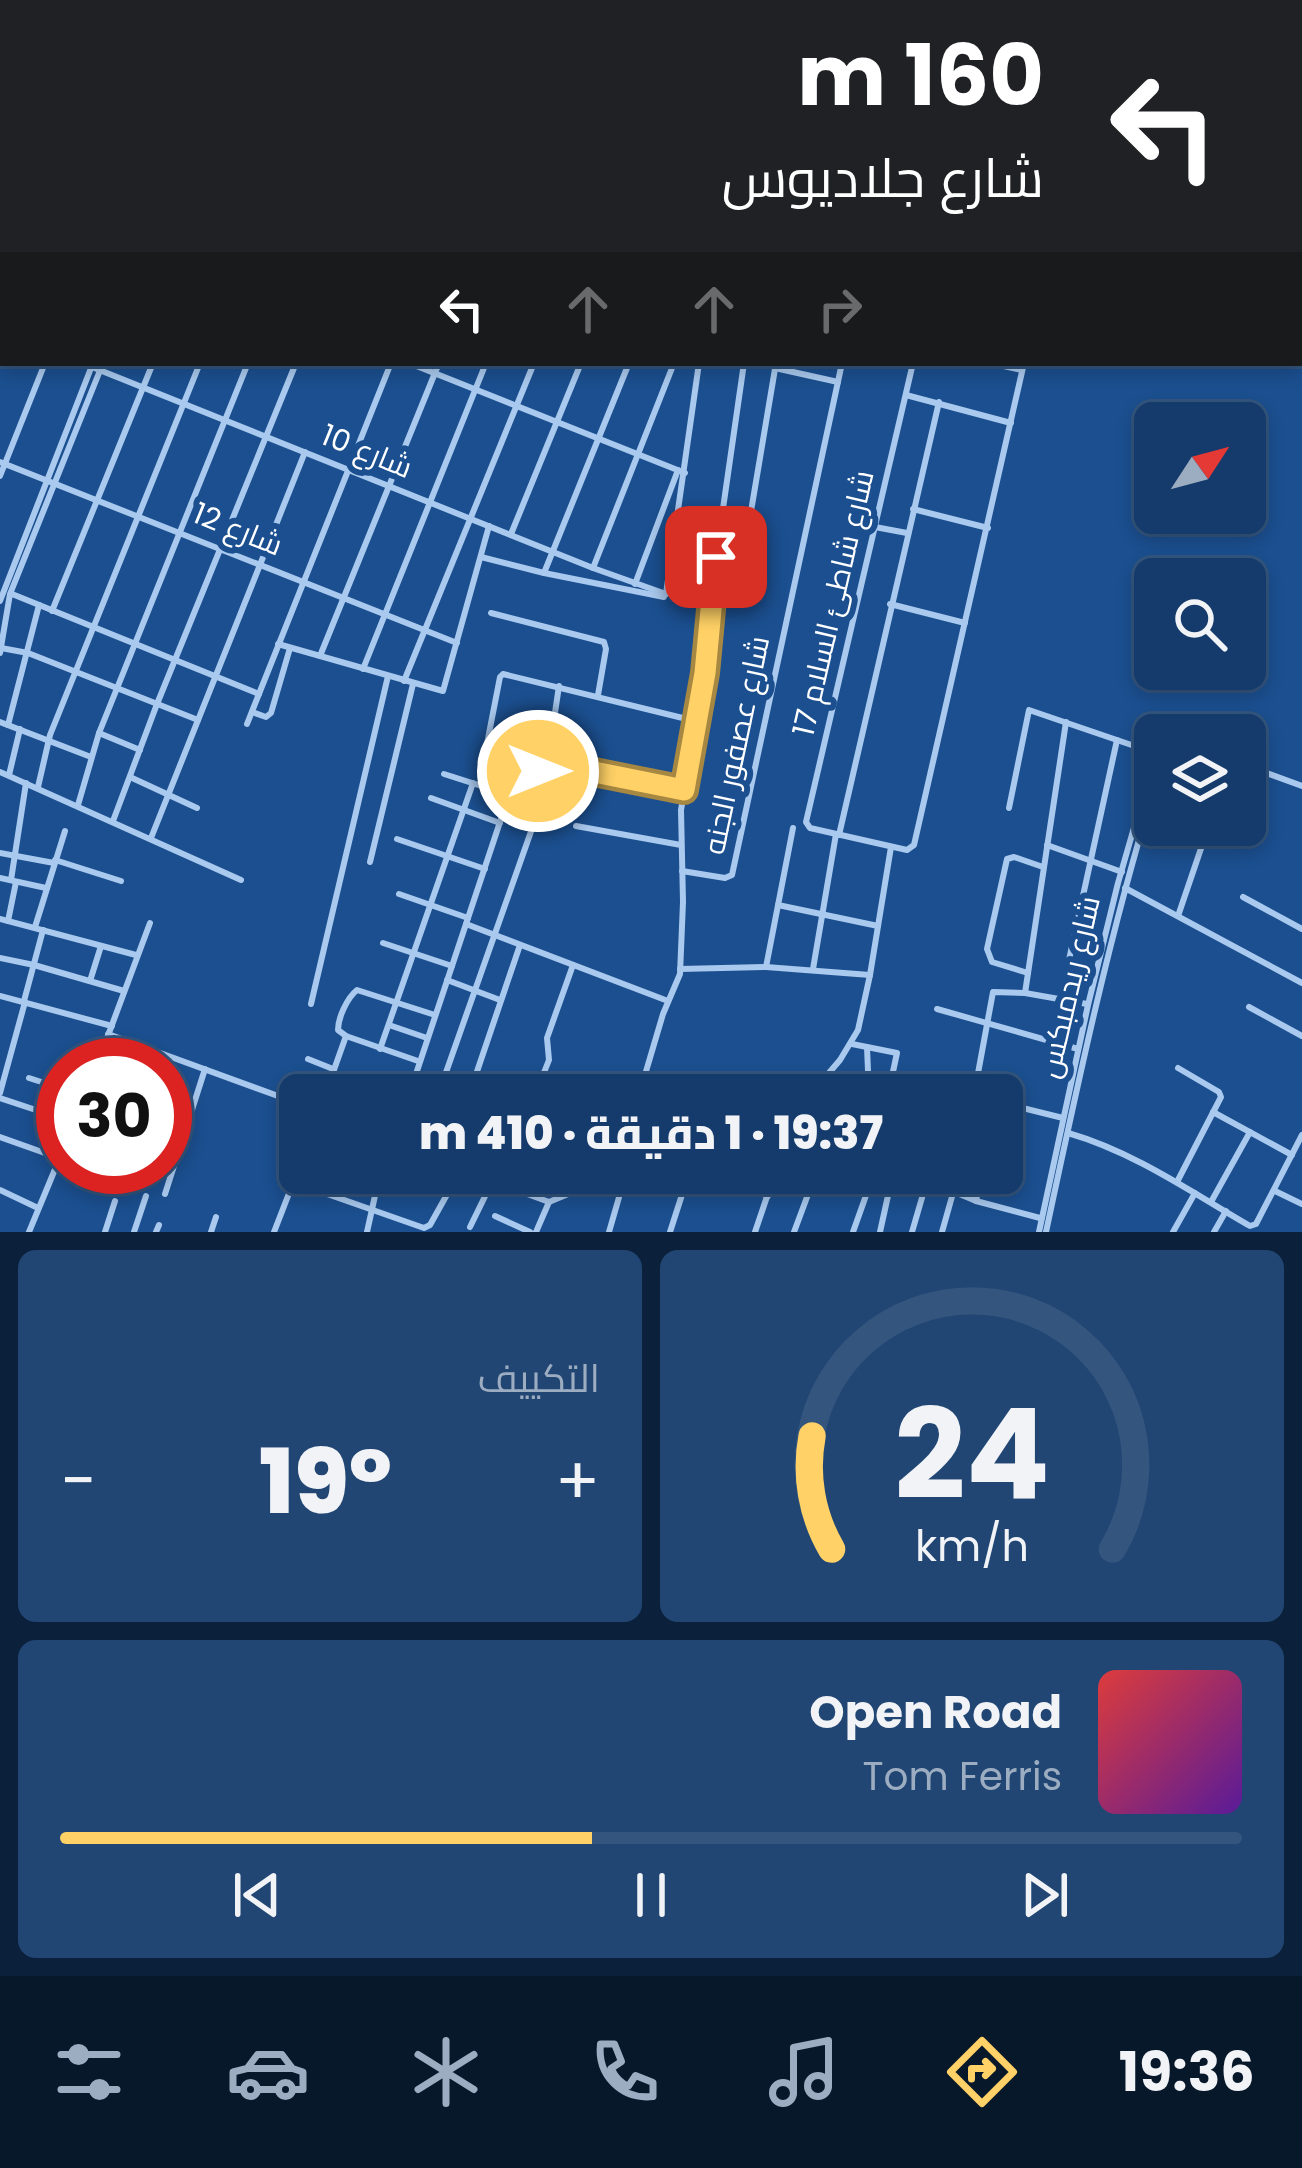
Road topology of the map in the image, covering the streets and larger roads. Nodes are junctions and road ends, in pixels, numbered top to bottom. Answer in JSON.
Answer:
{"nodes":[{"id":1,"x":44,"y":366,"type":"edge"},
{"id":2,"x":97,"y":366,"type":"edge"},
{"id":3,"x":152,"y":366,"type":"edge"},
{"id":4,"x":199,"y":366,"type":"edge"},
{"id":5,"x":247,"y":366,"type":"edge"},
{"id":6,"x":295,"y":366,"type":"edge"},
{"id":7,"x":390,"y":366,"type":"edge"},
{"id":8,"x":416,"y":366,"type":"edge"},
{"id":9,"x":438,"y":366,"type":"edge"},
{"id":10,"x":485,"y":366,"type":"edge"},
{"id":11,"x":533,"y":366,"type":"edge"},
{"id":12,"x":580,"y":366,"type":"edge"},
{"id":13,"x":627,"y":366,"type":"edge"},
{"id":14,"x":673,"y":366,"type":"edge"},
{"id":15,"x":698,"y":366,"type":"edge"},
{"id":16,"x":744,"y":366,"type":"edge"},
{"id":17,"x":775,"y":366,"type":"edge"},
{"id":18,"x":841,"y":366,"type":"edge"},
{"id":19,"x":913,"y":366,"type":"edge"},
{"id":20,"x":1023,"y":367,"type":"edge"},
{"id":21,"x":434,"y":373,"type":"junction"},
{"id":22,"x":838,"y":382,"type":"junction"},
{"id":23,"x":143,"y":387,"type":"junction"},
{"id":24,"x":475,"y":389,"type":"junction"},
{"id":25,"x":906,"y":395,"type":"junction"},
{"id":26,"x":939,"y":402,"type":"junction"},
{"id":27,"x":184,"y":404,"type":"junction"},
{"id":28,"x":516,"y":406,"type":"junction"},
{"id":29,"x":225,"y":419,"type":"junction"},
{"id":30,"x":557,"y":422,"type":"junction"},
{"id":31,"x":1011,"y":423,"type":"junction"},
{"id":32,"x":266,"y":436,"type":"junction"},
{"id":33,"x":598,"y":438,"type":"junction"},
{"id":34,"x":305,"y":452,"type":"junction"},
{"id":35,"x":638,"y":454,"type":"junction"},
{"id":36,"x":3,"y":462,"type":"edge"},
{"id":37,"x":348,"y":469,"type":"junction"},
{"id":38,"x":681,"y":471,"type":"junction"},
{"id":39,"x":0,"y":476,"type":"edge"},
{"id":40,"x":51,"y":482,"type":"junction"},
{"id":41,"x":389,"y":486,"type":"junction"},
{"id":42,"x":98,"y":499,"type":"junction"},
{"id":43,"x":429,"y":502,"type":"junction"},
{"id":44,"x":913,"y":509,"type":"junction"},
{"id":45,"x":139,"y":516,"type":"junction"},
{"id":46,"x":470,"y":518,"type":"junction"},
{"id":47,"x":489,"y":526,"type":"junction"},
{"id":48,"x":875,"y":527,"type":"junction"},
{"id":49,"x":988,"y":528,"type":"junction"},
{"id":50,"x":179,"y":532,"type":"junction"},
{"id":51,"x":907,"y":533,"type":"junction"},
{"id":52,"x":511,"y":534,"type":"junction"},
{"id":53,"x":719,"y":534,"type":"junction"},
{"id":54,"x":220,"y":548,"type":"junction"},
{"id":55,"x":553,"y":552,"type":"junction"},
{"id":56,"x":481,"y":557,"type":"junction"},
{"id":57,"x":260,"y":564,"type":"junction"},
{"id":58,"x":593,"y":568,"type":"junction"},
{"id":59,"x":544,"y":573,"type":"junction"},
{"id":60,"x":303,"y":581,"type":"junction"},
{"id":61,"x":635,"y":584,"type":"junction"},
{"id":62,"x":666,"y":594,"type":"junction"},
{"id":63,"x":3,"y":595,"type":"edge"},
{"id":64,"x":344,"y":598,"type":"junction"},
{"id":65,"x":890,"y":604,"type":"junction"},
{"id":66,"x":39,"y":605,"type":"junction"},
{"id":67,"x":52,"y":610,"type":"junction"},
{"id":68,"x":491,"y":613,"type":"dead end"},
{"id":69,"x":384,"y":614,"type":"junction"},
{"id":70,"x":965,"y":622,"type":"junction"},
{"id":71,"x":93,"y":627,"type":"junction"},
{"id":72,"x":425,"y":630,"type":"junction"},
{"id":73,"x":457,"y":643,"type":"junction"},
{"id":74,"x":134,"y":644,"type":"junction"},
{"id":75,"x":278,"y":644,"type":"junction"},
{"id":76,"x":290,"y":648,"type":"junction"},
{"id":77,"x":0,"y":650,"type":"edge"},
{"id":78,"x":28,"y":653,"type":"junction"},
{"id":79,"x":320,"y":656,"type":"junction"},
{"id":80,"x":175,"y":660,"type":"junction"},
{"id":81,"x":363,"y":669,"type":"junction"},
{"id":82,"x":76,"y":671,"type":"junction"},
{"id":83,"x":215,"y":676,"type":"junction"},
{"id":84,"x":388,"y":676,"type":"junction"},
{"id":85,"x":409,"y":682,"type":"junction"},
{"id":86,"x":559,"y":686,"type":"junction"},
{"id":87,"x":117,"y":687,"type":"junction"},
{"id":88,"x":259,"y":694,"type":"junction"},
{"id":89,"x":598,"y":695,"type":"junction"},
{"id":90,"x":157,"y":704,"type":"junction"},
{"id":91,"x":252,"y":712,"type":"junction"},
{"id":92,"x":198,"y":720,"type":"junction"},
{"id":93,"x":695,"y":722,"type":"junction"},
{"id":94,"x":1066,"y":722,"type":"junction"},
{"id":95,"x":4,"y":723,"type":"edge"},
{"id":96,"x":247,"y":724,"type":"dead end"},
{"id":97,"x":20,"y":730,"type":"junction"},
{"id":98,"x":99,"y":734,"type":"junction"},
{"id":99,"x":1117,"y":740,"type":"junction"},
{"id":100,"x":50,"y":741,"type":"junction"},
{"id":101,"x":1134,"y":746,"type":"edge"},
{"id":102,"x":140,"y":750,"type":"junction"},
{"id":103,"x":91,"y":757,"type":"junction"},
{"id":104,"x":573,"y":766,"type":"junction"},
{"id":105,"x":547,"y":768,"type":"junction"},
{"id":106,"x":1266,"y":773,"type":"edge"},
{"id":107,"x":4,"y":774,"type":"edge"},
{"id":108,"x":444,"y":774,"type":"dead end"},
{"id":109,"x":130,"y":777,"type":"junction"},
{"id":110,"x":26,"y":782,"type":"junction"},
{"id":111,"x":473,"y":783,"type":"junction"},
{"id":112,"x":1302,"y":786,"type":"edge"},
{"id":113,"x":38,"y":787,"type":"junction"},
{"id":114,"x":684,"y":790,"type":"junction"},
{"id":115,"x":168,"y":795,"type":"junction"},
{"id":116,"x":509,"y":795,"type":"junction"},
{"id":117,"x":431,"y":798,"type":"dead end"},
{"id":118,"x":78,"y":805,"type":"junction"},
{"id":119,"x":539,"y":806,"type":"junction"},
{"id":120,"x":197,"y":808,"type":"dead end"},
{"id":121,"x":1009,"y":808,"type":"dead end"},
{"id":122,"x":463,"y":810,"type":"junction"},
{"id":123,"x":113,"y":820,"type":"junction"},
{"id":124,"x":500,"y":823,"type":"junction"},
{"id":125,"x":576,"y":826,"type":"dead end"},
{"id":126,"x":1134,"y":827,"type":"edge"},
{"id":127,"x":793,"y":828,"type":"dead end"},
{"id":128,"x":64,"y":831,"type":"dead end"},
{"id":129,"x":837,"y":834,"type":"junction"},
{"id":130,"x":151,"y":838,"type":"junction"},
{"id":131,"x":397,"y":839,"type":"dead end"},
{"id":132,"x":681,"y":845,"type":"junction"},
{"id":133,"x":1046,"y":845,"type":"junction"},
{"id":134,"x":1137,"y":846,"type":"edge"},
{"id":135,"x":1202,"y":846,"type":"edge"},
{"id":136,"x":891,"y":847,"type":"junction"},
{"id":137,"x":0,"y":853,"type":"edge"},
{"id":138,"x":15,"y":855,"type":"junction"},
{"id":139,"x":447,"y":856,"type":"junction"},
{"id":140,"x":54,"y":861,"type":"junction"},
{"id":141,"x":1090,"y":861,"type":"junction"},
{"id":142,"x":370,"y":862,"type":"dead end"},
{"id":143,"x":1043,"y":867,"type":"junction"},
{"id":144,"x":485,"y":869,"type":"junction"},
{"id":145,"x":682,"y":871,"type":"junction"},
{"id":146,"x":1121,"y":872,"type":"junction"},
{"id":147,"x":0,"y":878,"type":"edge"},
{"id":148,"x":241,"y":880,"type":"dead end"},
{"id":149,"x":14,"y":881,"type":"junction"},
{"id":150,"x":121,"y":881,"type":"dead end"},
{"id":151,"x":46,"y":888,"type":"junction"},
{"id":152,"x":1125,"y":888,"type":"junction"},
{"id":153,"x":399,"y":894,"type":"dead end"},
{"id":154,"x":1243,"y":897,"type":"dead end"},
{"id":155,"x":778,"y":904,"type":"junction"},
{"id":156,"x":430,"y":905,"type":"junction"},
{"id":157,"x":822,"y":913,"type":"junction"},
{"id":158,"x":1178,"y":916,"type":"junction"},
{"id":159,"x":467,"y":921,"type":"junction"},
{"id":160,"x":2,"y":922,"type":"edge"},
{"id":161,"x":150,"y":922,"type":"dead end"},
{"id":162,"x":878,"y":926,"type":"junction"},
{"id":163,"x":39,"y":928,"type":"junction"},
{"id":164,"x":1302,"y":929,"type":"edge"},
{"id":165,"x":494,"y":934,"type":"junction"},
{"id":166,"x":382,"y":943,"type":"dead end"},
{"id":167,"x":520,"y":944,"type":"junction"},
{"id":168,"x":101,"y":946,"type":"junction"},
{"id":169,"x":413,"y":955,"type":"junction"},
{"id":170,"x":137,"y":956,"type":"junction"},
{"id":171,"x":0,"y":958,"type":"edge"},
{"id":172,"x":1069,"y":960,"type":"dead end"},
{"id":173,"x":34,"y":964,"type":"junction"},
{"id":174,"x":573,"y":964,"type":"junction"},
{"id":175,"x":452,"y":966,"type":"junction"},
{"id":176,"x":766,"y":967,"type":"junction"},
{"id":177,"x":680,"y":969,"type":"junction"},
{"id":178,"x":813,"y":969,"type":"junction"},
{"id":179,"x":1028,"y":973,"type":"junction"},
{"id":180,"x":870,"y":975,"type":"junction"},
{"id":181,"x":447,"y":980,"type":"junction"},
{"id":182,"x":90,"y":981,"type":"junction"},
{"id":183,"x":1302,"y":983,"type":"edge"},
{"id":184,"x":474,"y":990,"type":"junction"},
{"id":185,"x":124,"y":992,"type":"junction"},
{"id":186,"x":1025,"y":993,"type":"junction"},
{"id":187,"x":0,"y":996,"type":"edge"},
{"id":188,"x":500,"y":1000,"type":"junction"},
{"id":189,"x":668,"y":1001,"type":"junction"},
{"id":190,"x":24,"y":1002,"type":"junction"},
{"id":191,"x":397,"y":1002,"type":"junction"},
{"id":192,"x":311,"y":1004,"type":"dead end"},
{"id":193,"x":1091,"y":1005,"type":"junction"},
{"id":194,"x":1249,"y":1007,"type":"dead end"},
{"id":195,"x":937,"y":1009,"type":"dead end"},
{"id":196,"x":435,"y":1016,"type":"junction"},
{"id":197,"x":987,"y":1024,"type":"junction"},
{"id":198,"x":389,"y":1025,"type":"junction"},
{"id":199,"x":110,"y":1030,"type":"junction"},
{"id":200,"x":346,"y":1036,"type":"junction"},
{"id":201,"x":1302,"y":1036,"type":"edge"},
{"id":202,"x":107,"y":1038,"type":"edge"},
{"id":203,"x":427,"y":1038,"type":"junction"},
{"id":204,"x":852,"y":1044,"type":"junction"},
{"id":205,"x":867,"y":1047,"type":"junction"},
{"id":206,"x":380,"y":1048,"type":"junction"},
{"id":207,"x":1078,"y":1049,"type":"junction"},
{"id":208,"x":308,"y":1059,"type":"dead end"},
{"id":209,"x":418,"y":1061,"type":"junction"},
{"id":210,"x":1178,"y":1068,"type":"dead end"},
{"id":211,"x":205,"y":1070,"type":"junction"},
{"id":212,"x":334,"y":1070,"type":"junction"},
{"id":213,"x":333,"y":1074,"type":"edge"},
{"id":214,"x":415,"y":1074,"type":"edge"},
{"id":215,"x":445,"y":1074,"type":"edge"},
{"id":216,"x":476,"y":1074,"type":"edge"},
{"id":217,"x":544,"y":1074,"type":"edge"},
{"id":218,"x":645,"y":1074,"type":"edge"},
{"id":219,"x":828,"y":1074,"type":"edge"},
{"id":220,"x":868,"y":1074,"type":"edge"},
{"id":221,"x":893,"y":1074,"type":"edge"},
{"id":222,"x":978,"y":1074,"type":"edge"},
{"id":223,"x":29,"y":1078,"type":"dead end"},
{"id":224,"x":36,"y":1080,"type":"edge"},
{"id":225,"x":0,"y":1096,"type":"edge"},
{"id":226,"x":279,"y":1096,"type":"edge"},
{"id":227,"x":1023,"y":1108,"type":"edge"},
{"id":228,"x":36,"y":1109,"type":"edge"},
{"id":229,"x":192,"y":1110,"type":"edge"},
{"id":230,"x":1213,"y":1112,"type":"junction"},
{"id":231,"x":1064,"y":1118,"type":"junction"},
{"id":232,"x":1250,"y":1132,"type":"junction"},
{"id":233,"x":1068,"y":1133,"type":"junction"},
{"id":234,"x":1302,"y":1135,"type":"edge"},
{"id":235,"x":0,"y":1136,"type":"edge"},
{"id":236,"x":36,"y":1147,"type":"edge"},
{"id":237,"x":1292,"y":1155,"type":"junction"},
{"id":238,"x":1178,"y":1182,"type":"junction"},
{"id":239,"x":0,"y":1190,"type":"edge"},
{"id":240,"x":1275,"y":1191,"type":"junction"},
{"id":241,"x":1196,"y":1193,"type":"junction"},
{"id":242,"x":44,"y":1194,"type":"edge"},
{"id":243,"x":288,"y":1194,"type":"edge"},
{"id":244,"x":329,"y":1194,"type":"edge"},
{"id":245,"x":376,"y":1194,"type":"edge"},
{"id":246,"x":447,"y":1194,"type":"edge"},
{"id":247,"x":486,"y":1194,"type":"edge"},
{"id":248,"x":527,"y":1194,"type":"edge"},
{"id":249,"x":564,"y":1194,"type":"edge"},
{"id":250,"x":620,"y":1194,"type":"edge"},
{"id":251,"x":682,"y":1194,"type":"edge"},
{"id":252,"x":762,"y":1194,"type":"edge"},
{"id":253,"x":808,"y":1194,"type":"edge"},
{"id":254,"x":867,"y":1194,"type":"edge"},
{"id":255,"x":889,"y":1194,"type":"edge"},
{"id":256,"x":923,"y":1194,"type":"edge"},
{"id":257,"x":952,"y":1194,"type":"edge"},
{"id":258,"x":955,"y":1194,"type":"edge"},
{"id":259,"x":978,"y":1194,"type":"edge"},
{"id":260,"x":146,"y":1196,"type":"dead end"},
{"id":261,"x":768,"y":1196,"type":"joint"},
{"id":262,"x":115,"y":1201,"type":"dead end"},
{"id":263,"x":976,"y":1201,"type":"junction"},
{"id":264,"x":549,"y":1202,"type":"junction"},
{"id":265,"x":1211,"y":1202,"type":"junction"},
{"id":266,"x":1302,"y":1204,"type":"edge"},
{"id":267,"x":38,"y":1208,"type":"junction"},
{"id":268,"x":373,"y":1209,"type":"junction"},
{"id":269,"x":1226,"y":1211,"type":"junction"},
{"id":270,"x":495,"y":1216,"type":"dead end"},
{"id":271,"x":216,"y":1217,"type":"dead end"},
{"id":272,"x":1042,"y":1218,"type":"junction"},
{"id":273,"x":470,"y":1227,"type":"dead end"},
{"id":274,"x":424,"y":1230,"type":"edge"},
{"id":275,"x":29,"y":1232,"type":"edge"},
{"id":276,"x":105,"y":1232,"type":"edge"},
{"id":277,"x":134,"y":1232,"type":"edge"},
{"id":278,"x":211,"y":1232,"type":"edge"},
{"id":279,"x":274,"y":1232,"type":"edge"},
{"id":280,"x":367,"y":1232,"type":"edge"},
{"id":281,"x":533,"y":1232,"type":"edge"},
{"id":282,"x":609,"y":1232,"type":"edge"},
{"id":283,"x":670,"y":1232,"type":"edge"},
{"id":284,"x":755,"y":1232,"type":"edge"},
{"id":285,"x":794,"y":1232,"type":"edge"},
{"id":286,"x":853,"y":1232,"type":"edge"},
{"id":287,"x":880,"y":1232,"type":"edge"},
{"id":288,"x":912,"y":1232,"type":"edge"},
{"id":289,"x":943,"y":1232,"type":"edge"},
{"id":290,"x":1042,"y":1232,"type":"edge"},
{"id":291,"x":1173,"y":1232,"type":"edge"},
{"id":292,"x":1214,"y":1232,"type":"edge"}],
"edges":[{"from":1,"to":36,"type":"street"},
{"from":2,"to":23,"type":"street","name":"شارع 10"},
{"from":2,"to":40,"type":"street"},
{"from":3,"to":23,"type":"street"},
{"from":4,"to":27,"type":"street"},
{"from":5,"to":29,"type":"street"},
{"from":6,"to":32,"type":"street"},
{"from":7,"to":37,"type":"street"},
{"from":8,"to":21,"type":"street"},
{"from":9,"to":21,"type":"street"},
{"from":10,"to":24,"type":"street"},
{"from":11,"to":28,"type":"street"},
{"from":12,"to":30,"type":"street"},
{"from":13,"to":33,"type":"street"},
{"from":14,"to":35,"type":"street"},
{"from":15,"to":38,"type":"street"},
{"from":16,"to":53,"type":"street"},
{"from":17,"to":22,"type":"street"},
{"from":17,"to":53,"type":"street"},
{"from":18,"to":22,"type":"street","name":"شارع عصفور الجنه"},
{"from":19,"to":25,"type":"street","name":"شارع شاطئ السلام 17"},
{"from":20,"to":31,"type":"street"},
{"from":21,"to":24,"type":"street"},
{"from":21,"to":41,"type":"street"},
{"from":22,"to":145,"type":"street","name":"شارع عصفور الجنه"},
{"from":23,"to":27,"type":"street","name":"شارع 10"},
{"from":23,"to":42,"type":"street"},
{"from":24,"to":28,"type":"street"},
{"from":24,"to":43,"type":"street"},
{"from":25,"to":26,"type":"street"},
{"from":25,"to":48,"type":"street","name":"شارع شاطئ السلام 17"},
{"from":26,"to":31,"type":"street"},
{"from":26,"to":44,"type":"street"},
{"from":27,"to":29,"type":"street","name":"شارع 10"},
{"from":27,"to":45,"type":"street"},
{"from":28,"to":30,"type":"street"},
{"from":28,"to":46,"type":"street"},
{"from":29,"to":32,"type":"street","name":"شارع 10"},
{"from":29,"to":50,"type":"street"},
{"from":30,"to":33,"type":"street"},
{"from":30,"to":52,"type":"street"},
{"from":31,"to":49,"type":"street"},
{"from":32,"to":34,"type":"street","name":"شارع 10"},
{"from":32,"to":54,"type":"street"},
{"from":33,"to":35,"type":"street"},
{"from":33,"to":55,"type":"street"},
{"from":34,"to":37,"type":"street","name":"شارع 10"},
{"from":34,"to":57,"type":"street"},
{"from":35,"to":38,"type":"street"},
{"from":35,"to":58,"type":"street"},
{"from":36,"to":39,"type":"street"},
{"from":36,"to":40,"type":"street","name":"شارع 12"},
{"from":37,"to":41,"type":"street","name":"شارع 10"},
{"from":37,"to":60,"type":"street"},
{"from":38,"to":61,"type":"street"},
{"from":38,"to":62,"type":"street"},
{"from":40,"to":42,"type":"street","name":"شارع 12"},
{"from":40,"to":63,"type":"street"},
{"from":41,"to":43,"type":"street","name":"شارع 10"},
{"from":41,"to":64,"type":"street"},
{"from":42,"to":45,"type":"street","name":"شارع 12"},
{"from":42,"to":67,"type":"street"},
{"from":43,"to":46,"type":"street","name":"شارع 10"},
{"from":43,"to":69,"type":"street"},
{"from":44,"to":49,"type":"street"},
{"from":44,"to":51,"type":"street"},
{"from":45,"to":50,"type":"street","name":"شارع 12"},
{"from":45,"to":71,"type":"street"},
{"from":46,"to":47,"type":"street","name":"شارع 10"},
{"from":46,"to":72,"type":"street"},
{"from":47,"to":52,"type":"street","name":"شارع 10"},
{"from":47,"to":56,"type":"street"},
{"from":48,"to":51,"type":"street"},
{"from":48,"to":129,"type":"street","name":"شارع شاطئ السلام 17"},
{"from":49,"to":70,"type":"street"},
{"from":50,"to":54,"type":"street","name":"شارع 12"},
{"from":50,"to":74,"type":"street"},
{"from":51,"to":65,"type":"street"},
{"from":52,"to":55,"type":"street","name":"شارع 10"},
{"from":53,"to":93,"type":"street"},
{"from":54,"to":57,"type":"street","name":"شارع 12"},
{"from":54,"to":80,"type":"street"},
{"from":55,"to":58,"type":"street","name":"شارع 10"},
{"from":55,"to":59,"type":"street"},
{"from":56,"to":59,"type":"street"},
{"from":56,"to":73,"type":"street"},
{"from":57,"to":60,"type":"street","name":"شارع 12"},
{"from":57,"to":83,"type":"street"},
{"from":58,"to":61,"type":"street","name":"شارع 10"},
{"from":59,"to":62,"type":"street"},
{"from":60,"to":64,"type":"street","name":"شارع 12"},
{"from":60,"to":75,"type":"street"},
{"from":61,"to":62,"type":"street","name":"شارع 10"},
{"from":63,"to":66,"type":"street"},
{"from":63,"to":77,"type":"street"},
{"from":64,"to":69,"type":"street","name":"شارع 12"},
{"from":64,"to":79,"type":"street"},
{"from":65,"to":70,"type":"street"},
{"from":65,"to":129,"type":"street"},
{"from":66,"to":67,"type":"street"},
{"from":66,"to":78,"type":"street"},
{"from":67,"to":71,"type":"street"},
{"from":68,"to":89,"type":"street"},
{"from":69,"to":72,"type":"street","name":"شارع 12"},
{"from":69,"to":81,"type":"street"},
{"from":70,"to":136,"type":"street"},
{"from":71,"to":74,"type":"street"},
{"from":71,"to":82,"type":"street"},
{"from":72,"to":73,"type":"street","name":"شارع 12"},
{"from":72,"to":85,"type":"street"},
{"from":73,"to":85,"type":"street"},
{"from":74,"to":80,"type":"street"},
{"from":74,"to":87,"type":"street"},
{"from":75,"to":76,"type":"street"},
{"from":75,"to":88,"type":"street"},
{"from":76,"to":79,"type":"street"},
{"from":76,"to":91,"type":"street"},
{"from":77,"to":78,"type":"street"},
{"from":78,"to":82,"type":"street"},
{"from":78,"to":95,"type":"street"},
{"from":79,"to":81,"type":"street"},
{"from":80,"to":83,"type":"street"},
{"from":80,"to":90,"type":"street"},
{"from":81,"to":84,"type":"street"},
{"from":82,"to":87,"type":"street"},
{"from":82,"to":100,"type":"street"},
{"from":83,"to":88,"type":"street"},
{"from":83,"to":92,"type":"street"},
{"from":84,"to":85,"type":"street"},
{"from":84,"to":192,"type":"street"},
{"from":85,"to":142,"type":"street"},
{"from":86,"to":89,"type":"street"},
{"from":86,"to":105,"type":"street"},
{"from":86,"to":105,"type":"street"},
{"from":87,"to":90,"type":"street"},
{"from":87,"to":98,"type":"street"},
{"from":88,"to":91,"type":"street"},
{"from":89,"to":93,"type":"street"},
{"from":90,"to":92,"type":"street"},
{"from":90,"to":102,"type":"street"},
{"from":91,"to":96,"type":"street"},
{"from":92,"to":115,"type":"street"},
{"from":93,"to":114,"type":"street"},
{"from":94,"to":99,"type":"street"},
{"from":94,"to":121,"type":"street"},
{"from":94,"to":133,"type":"street"},
{"from":95,"to":97,"type":"street"},
{"from":97,"to":100,"type":"street"},
{"from":97,"to":107,"type":"street"},
{"from":98,"to":102,"type":"street"},
{"from":98,"to":103,"type":"street"},
{"from":99,"to":101,"type":"street"},
{"from":99,"to":141,"type":"street"},
{"from":100,"to":103,"type":"street"},
{"from":100,"to":113,"type":"street"},
{"from":102,"to":109,"type":"street"},
{"from":103,"to":118,"type":"street"},
{"from":104,"to":105,"type":"street"},
{"from":104,"to":114,"type":"street"},
{"from":104,"to":119,"type":"street"},
{"from":106,"to":112,"type":"street"},
{"from":107,"to":110,"type":"street"},
{"from":108,"to":111,"type":"street"},
{"from":109,"to":115,"type":"street"},
{"from":109,"to":123,"type":"street"},
{"from":110,"to":113,"type":"street"},
{"from":110,"to":138,"type":"street"},
{"from":111,"to":116,"type":"street"},
{"from":111,"to":122,"type":"street"},
{"from":113,"to":118,"type":"street"},
{"from":114,"to":132,"type":"street"},
{"from":115,"to":120,"type":"street"},
{"from":115,"to":130,"type":"street"},
{"from":116,"to":119,"type":"street"},
{"from":116,"to":124,"type":"street"},
{"from":117,"to":122,"type":"street"},
{"from":118,"to":123,"type":"street"},
{"from":119,"to":165,"type":"street"},
{"from":122,"to":124,"type":"street"},
{"from":122,"to":139,"type":"street"},
{"from":123,"to":130,"type":"street"},
{"from":124,"to":144,"type":"street"},
{"from":125,"to":132,"type":"street"},
{"from":126,"to":146,"type":"street","name":"شارع ريدمبكس"},
{"from":127,"to":155,"type":"street"},
{"from":128,"to":140,"type":"street"},
{"from":129,"to":136,"type":"street"},
{"from":129,"to":157,"type":"street"},
{"from":130,"to":148,"type":"street"},
{"from":131,"to":139,"type":"street"},
{"from":132,"to":145,"type":"street"},
{"from":133,"to":141,"type":"street"},
{"from":133,"to":143,"type":"street"},
{"from":134,"to":152,"type":"street","name":"شارع ريدمبكس"},
{"from":135,"to":158,"type":"street"},
{"from":136,"to":162,"type":"street"},
{"from":137,"to":138,"type":"street"},
{"from":138,"to":140,"type":"street"},
{"from":138,"to":149,"type":"street"},
{"from":139,"to":144,"type":"street"},
{"from":139,"to":156,"type":"street"},
{"from":140,"to":150,"type":"street"},
{"from":140,"to":151,"type":"street"},
{"from":141,"to":146,"type":"street"},
{"from":141,"to":172,"type":"street"},
{"from":143,"to":179,"type":"street"},
{"from":143,"to":179,"type":"street"},
{"from":144,"to":159,"type":"street"},
{"from":145,"to":177,"type":"street"},
{"from":146,"to":193,"type":"street","name":"شارع ريدمبكس"},
{"from":147,"to":149,"type":"street"},
{"from":149,"to":151,"type":"street"},
{"from":149,"to":160,"type":"street"},
{"from":151,"to":163,"type":"street"},
{"from":152,"to":158,"type":"street"},
{"from":152,"to":193,"type":"street","name":"شارع ريدمبكس"},
{"from":153,"to":156,"type":"street"},
{"from":154,"to":164,"type":"street"},
{"from":155,"to":157,"type":"street"},
{"from":155,"to":176,"type":"street"},
{"from":156,"to":159,"type":"street"},
{"from":156,"to":169,"type":"street"},
{"from":157,"to":162,"type":"street"},
{"from":157,"to":178,"type":"street"},
{"from":158,"to":183,"type":"street"},
{"from":159,"to":165,"type":"street"},
{"from":159,"to":175,"type":"street"},
{"from":160,"to":163,"type":"street"},
{"from":161,"to":170,"type":"street"},
{"from":162,"to":180,"type":"street"},
{"from":163,"to":168,"type":"street"},
{"from":163,"to":173,"type":"street"},
{"from":165,"to":167,"type":"street"},
{"from":165,"to":184,"type":"street"},
{"from":166,"to":169,"type":"street"},
{"from":167,"to":174,"type":"street"},
{"from":167,"to":188,"type":"street"},
{"from":168,"to":170,"type":"street"},
{"from":168,"to":182,"type":"street"},
{"from":169,"to":175,"type":"street"},
{"from":169,"to":191,"type":"street"},
{"from":170,"to":185,"type":"street"},
{"from":171,"to":173,"type":"street"},
{"from":173,"to":182,"type":"street"},
{"from":173,"to":190,"type":"street"},
{"from":174,"to":189,"type":"street"},
{"from":174,"to":217,"type":"street"},
{"from":175,"to":181,"type":"street"},
{"from":176,"to":177,"type":"street"},
{"from":176,"to":178,"type":"street"},
{"from":177,"to":189,"type":"street"},
{"from":178,"to":180,"type":"street"},
{"from":179,"to":186,"type":"street"},
{"from":180,"to":204,"type":"street"},
{"from":181,"to":184,"type":"street"},
{"from":181,"to":196,"type":"street"},
{"from":182,"to":185,"type":"street"},
{"from":184,"to":188,"type":"street"},
{"from":184,"to":215,"type":"street"},
{"from":185,"to":199,"type":"street"},
{"from":186,"to":193,"type":"street"},
{"from":186,"to":197,"type":"street"},
{"from":187,"to":190,"type":"street"},
{"from":188,"to":216,"type":"street"},
{"from":189,"to":218,"type":"street"},
{"from":190,"to":199,"type":"street"},
{"from":190,"to":225,"type":"street"},
{"from":191,"to":196,"type":"street"},
{"from":191,"to":198,"type":"street"},
{"from":191,"to":200,"type":"street"},
{"from":193,"to":207,"type":"street","name":"شارع ريدمبكس"},
{"from":193,"to":233,"type":"street","name":"شارع ريدمبكس"},
{"from":194,"to":201,"type":"street"},
{"from":195,"to":197,"type":"street"},
{"from":196,"to":203,"type":"street"},
{"from":197,"to":207,"type":"street"},
{"from":197,"to":222,"type":"street"},
{"from":198,"to":203,"type":"street"},
{"from":198,"to":206,"type":"street"},
{"from":199,"to":202,"type":"street"},
{"from":199,"to":211,"type":"street"},
{"from":200,"to":206,"type":"street"},
{"from":200,"to":212,"type":"street"},
{"from":203,"to":209,"type":"street"},
{"from":204,"to":205,"type":"street"},
{"from":204,"to":219,"type":"street"},
{"from":205,"to":220,"type":"street"},
{"from":205,"to":221,"type":"street"},
{"from":206,"to":209,"type":"street"},
{"from":207,"to":231,"type":"street","name":"شارع ريدمبكس"},
{"from":208,"to":212,"type":"street"},
{"from":209,"to":214,"type":"street"},
{"from":210,"to":230,"type":"street"},
{"from":211,"to":226,"type":"street"},
{"from":211,"to":229,"type":"street"},
{"from":212,"to":213,"type":"street"},
{"from":223,"to":224,"type":"street"},
{"from":225,"to":228,"type":"street"},
{"from":227,"to":231,"type":"street"},
{"from":230,"to":232,"type":"street"},
{"from":230,"to":238,"type":"street"},
{"from":231,"to":272,"type":"street","name":"شارع ريدمبكس"},
{"from":232,"to":237,"type":"street"},
{"from":232,"to":265,"type":"street"},
{"from":233,"to":238,"type":"street"},
{"from":233,"to":290,"type":"street","name":"شارع ريدمبكس"},
{"from":234,"to":237,"type":"street"},
{"from":235,"to":236,"type":"street"},
{"from":237,"to":240,"type":"street"},
{"from":238,"to":241,"type":"street"},
{"from":239,"to":267,"type":"street"},
{"from":240,"to":266,"type":"street"},
{"from":240,"to":269,"type":"street"},
{"from":241,"to":265,"type":"street"},
{"from":241,"to":291,"type":"street"},
{"from":242,"to":267,"type":"street"},
{"from":243,"to":279,"type":"street"},
{"from":244,"to":268,"type":"street"},
{"from":245,"to":268,"type":"street"},
{"from":246,"to":274,"type":"street"},
{"from":247,"to":273,"type":"street"},
{"from":248,"to":264,"type":"street"},
{"from":249,"to":264,"type":"street"},
{"from":250,"to":282,"type":"street"},
{"from":251,"to":283,"type":"street"},
{"from":252,"to":261,"type":"street"},
{"from":253,"to":285,"type":"street"},
{"from":254,"to":286,"type":"street"},
{"from":255,"to":287,"type":"street"},
{"from":256,"to":288,"type":"street"},
{"from":257,"to":289,"type":"street"},
{"from":258,"to":263,"type":"street"},
{"from":259,"to":263,"type":"street"},
{"from":260,"to":277,"type":"street"},
{"from":261,"to":284,"type":"street"},
{"from":262,"to":276,"type":"street"},
{"from":263,"to":272,"type":"street"},
{"from":264,"to":281,"type":"street"},
{"from":265,"to":269,"type":"street"},
{"from":267,"to":275,"type":"street"},
{"from":268,"to":274,"type":"street"},
{"from":268,"to":280,"type":"street"},
{"from":269,"to":292,"type":"street"},
{"from":270,"to":281,"type":"street"},
{"from":271,"to":278,"type":"street"},
{"from":272,"to":290,"type":"street","name":"شارع ريدمبكس"}]}
